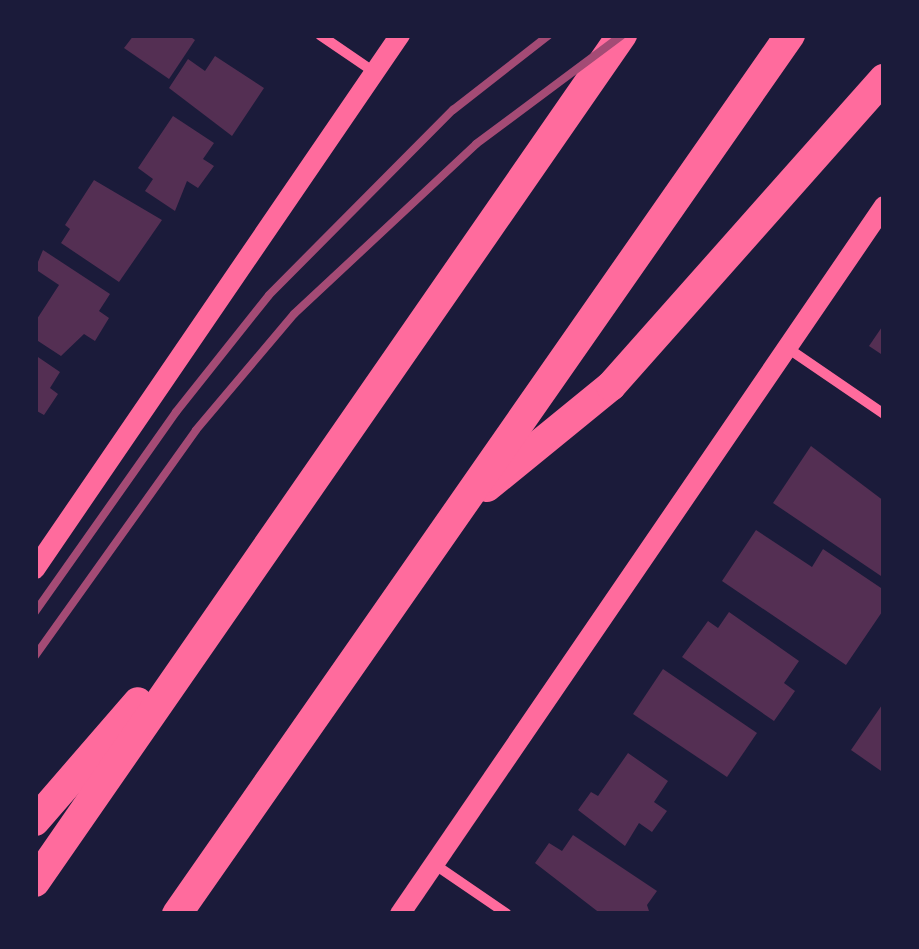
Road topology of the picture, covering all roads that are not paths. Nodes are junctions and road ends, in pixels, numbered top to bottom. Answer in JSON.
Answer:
{"nodes":[{"id":1,"x":320,"y":35,"type":"edge"},
{"id":2,"x":400,"y":35,"type":"edge"},
{"id":3,"x":622,"y":35,"type":"edge"},
{"id":4,"x":790,"y":35,"type":"edge"},
{"id":5,"x":375,"y":72,"type":"junction"},
{"id":6,"x":884,"y":79,"type":"edge"},
{"id":7,"x":884,"y":206,"type":"edge"},
{"id":8,"x":785,"y":346,"type":"junction"},
{"id":9,"x":884,"y":414,"type":"edge"},
{"id":10,"x":457,"y":511,"type":"junction"},
{"id":11,"x":35,"y":569,"type":"edge"},
{"id":12,"x":235,"y":590,"type":"junction"},
{"id":13,"x":35,"y":822,"type":"edge"},
{"id":14,"x":433,"y":863,"type":"junction"},
{"id":15,"x":35,"y":882,"type":"edge"},
{"id":16,"x":177,"y":914,"type":"edge"},
{"id":17,"x":400,"y":914,"type":"edge"},
{"id":18,"x":507,"y":914,"type":"edge"}],
"edges":[{"from":1,"to":5,"type":"street"},
{"from":2,"to":5,"type":"main road"},
{"from":3,"to":12,"type":"highway"},
{"from":4,"to":10,"type":"highway"},
{"from":5,"to":11,"type":"main road"},
{"from":6,"to":10,"type":"highway"},
{"from":7,"to":8,"type":"main road"},
{"from":8,"to":9,"type":"street"},
{"from":8,"to":14,"type":"main road"},
{"from":10,"to":16,"type":"highway"},
{"from":12,"to":13,"type":"highway"},
{"from":12,"to":15,"type":"highway"},
{"from":14,"to":17,"type":"main road"},
{"from":14,"to":18,"type":"street"}]}
